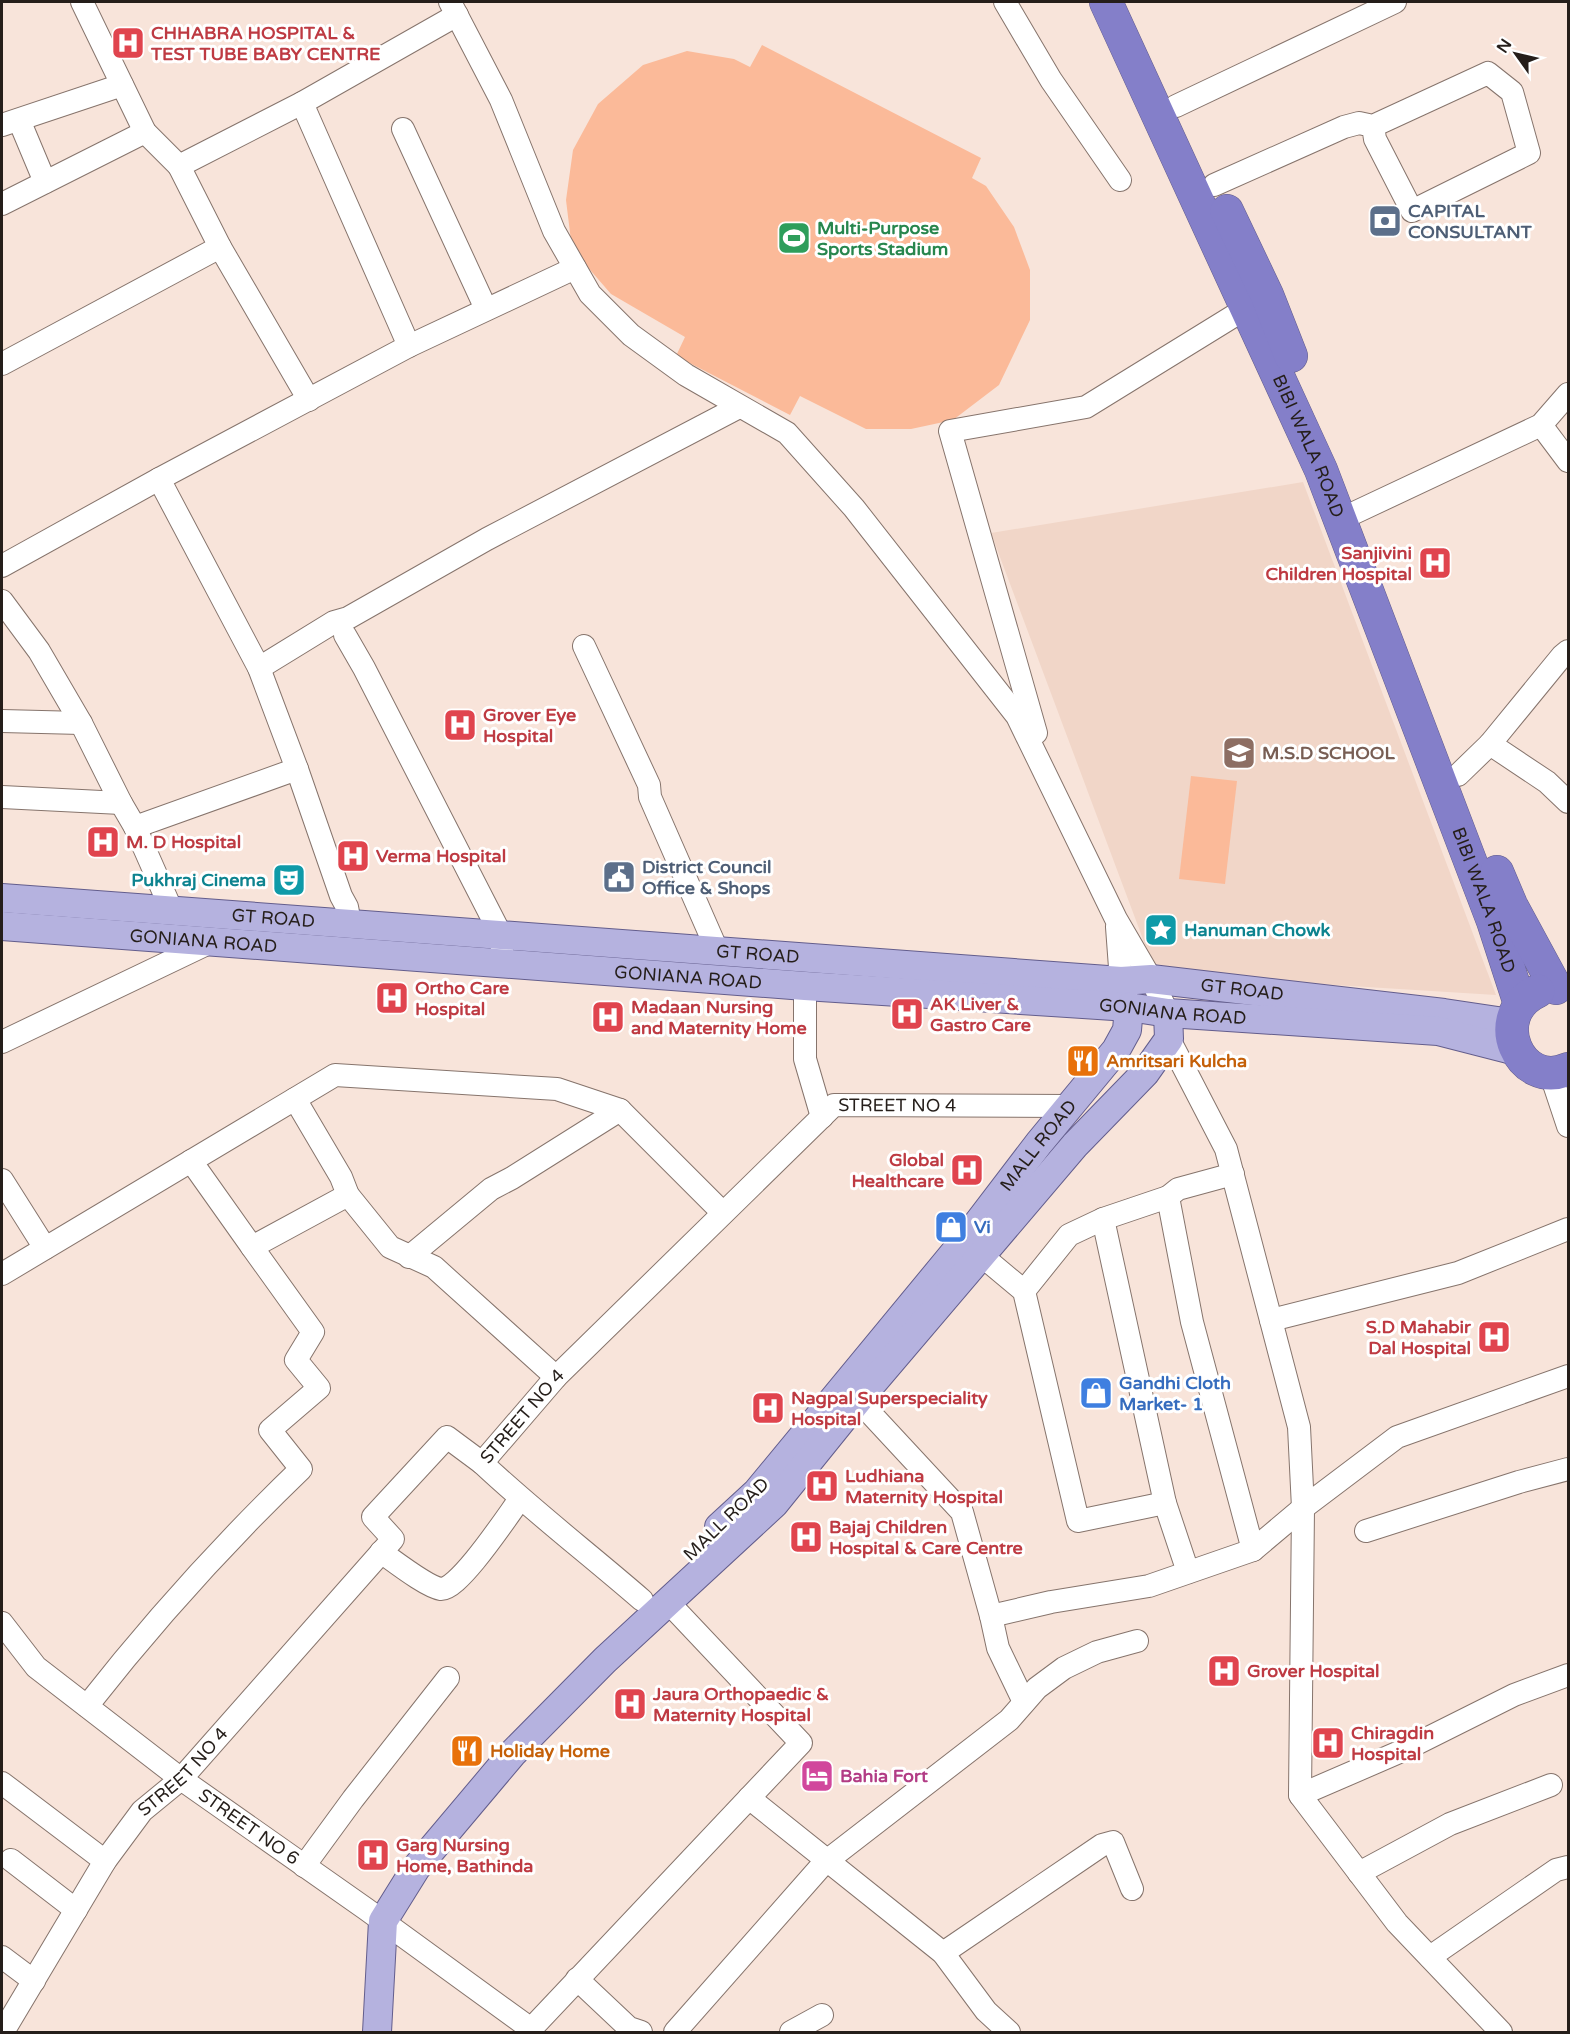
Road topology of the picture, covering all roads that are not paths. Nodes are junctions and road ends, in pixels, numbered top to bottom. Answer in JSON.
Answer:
{"nodes":[{"id":1,"x":82,"y":2,"type":"edge"},
{"id":2,"x":1005,"y":2,"type":"edge"},
{"id":3,"x":1106,"y":2,"type":"edge"},
{"id":4,"x":1126,"y":2,"type":"edge"},
{"id":5,"x":1395,"y":2,"type":"edge"},
{"id":6,"x":453,"y":8,"type":"edge"},
{"id":7,"x":122,"y":85,"type":"junction"},
{"id":8,"x":302,"y":103,"type":"junction"},
{"id":9,"x":1176,"y":106,"type":"junction"},
{"id":10,"x":10,"y":123,"type":"edge"},
{"id":11,"x":1373,"y":126,"type":"junction"},
{"id":12,"x":403,"y":129,"type":"dead end"},
{"id":13,"x":145,"y":132,"type":"junction"},
{"id":14,"x":179,"y":166,"type":"junction"},
{"id":15,"x":1120,"y":180,"type":"dead end"},
{"id":16,"x":45,"y":182,"type":"junction"},
{"id":17,"x":1214,"y":185,"type":"junction"},
{"id":18,"x":2,"y":204,"type":"edge"},
{"id":19,"x":220,"y":247,"type":"junction"},
{"id":20,"x":575,"y":268,"type":"junction"},
{"id":21,"x":1257,"y":302,"type":"junction"},
{"id":22,"x":486,"y":309,"type":"junction"},
{"id":23,"x":409,"y":346,"type":"junction"},
{"id":24,"x":2,"y":364,"type":"edge"},
{"id":25,"x":1569,"y":394,"type":"edge"},
{"id":26,"x":309,"y":400,"type":"junction"},
{"id":27,"x":739,"y":407,"type":"junction"},
{"id":28,"x":1541,"y":425,"type":"junction"},
{"id":29,"x":1569,"y":461,"type":"edge"},
{"id":30,"x":159,"y":479,"type":"junction"},
{"id":31,"x":1354,"y":513,"type":"junction"},
{"id":32,"x":2,"y":566,"type":"edge"},
{"id":33,"x":2,"y":601,"type":"edge"},
{"id":34,"x":345,"y":635,"type":"dead end"},
{"id":35,"x":584,"y":646,"type":"dead end"},
{"id":36,"x":1569,"y":651,"type":"edge"},
{"id":37,"x":259,"y":668,"type":"junction"},
{"id":38,"x":2,"y":720,"type":"edge"},
{"id":39,"x":81,"y":723,"type":"junction"},
{"id":40,"x":1490,"y":744,"type":"junction"},
{"id":41,"x":297,"y":769,"type":"junction"},
{"id":42,"x":1458,"y":775,"type":"junction"},
{"id":43,"x":1049,"y":781,"type":"junction"},
{"id":44,"x":2,"y":797,"type":"edge"},
{"id":45,"x":1569,"y":802,"type":"edge"},
{"id":46,"x":121,"y":803,"type":"junction"},
{"id":47,"x":135,"y":827,"type":"junction"},
{"id":48,"x":2,"y":898,"type":"edge"},
{"id":49,"x":172,"y":911,"type":"junction"},
{"id":50,"x":1116,"y":919,"type":"junction"},
{"id":51,"x":350,"y":923,"type":"junction"},
{"id":52,"x":2,"y":926,"type":"edge"},
{"id":53,"x":501,"y":934,"type":"junction"},
{"id":54,"x":211,"y":942,"type":"junction"},
{"id":55,"x":717,"y":950,"type":"junction"},
{"id":56,"x":502,"y":963,"type":"junction"},
{"id":57,"x":1151,"y":979,"type":"junction"},
{"id":58,"x":805,"y":986,"type":"junction"},
{"id":59,"x":1562,"y":989,"type":"edge"},
{"id":60,"x":1125,"y":994,"type":"junction"},
{"id":61,"x":1168,"y":1026,"type":"junction"},
{"id":62,"x":1516,"y":1026,"type":"junction"},
{"id":63,"x":2,"y":1042,"type":"edge"},
{"id":64,"x":1559,"y":1071,"type":"edge"},
{"id":65,"x":295,"y":1099,"type":"junction"},
{"id":66,"x":1070,"y":1106,"type":"junction"},
{"id":67,"x":620,"y":1110,"type":"junction"},
{"id":68,"x":822,"y":1117,"type":"junction"},
{"id":69,"x":1569,"y":1126,"type":"edge"},
{"id":70,"x":192,"y":1161,"type":"junction"},
{"id":71,"x":1233,"y":1174,"type":"junction"},
{"id":72,"x":2,"y":1180,"type":"edge"},
{"id":73,"x":348,"y":1196,"type":"junction"},
{"id":74,"x":1168,"y":1197,"type":"junction"},
{"id":75,"x":723,"y":1213,"type":"junction"},
{"id":76,"x":1103,"y":1219,"type":"junction"},
{"id":77,"x":1569,"y":1229,"type":"edge"},
{"id":78,"x":252,"y":1247,"type":"junction"},
{"id":79,"x":45,"y":1248,"type":"junction"},
{"id":80,"x":982,"y":1256,"type":"junction"},
{"id":81,"x":409,"y":1257,"type":"junction"},
{"id":82,"x":2,"y":1274,"type":"edge"},
{"id":83,"x":1024,"y":1291,"type":"junction"},
{"id":84,"x":1270,"y":1320,"type":"junction"},
{"id":85,"x":1569,"y":1376,"type":"edge"},
{"id":86,"x":556,"y":1377,"type":"junction"},
{"id":87,"x":858,"y":1400,"type":"junction"},
{"id":88,"x":482,"y":1463,"type":"junction"},
{"id":89,"x":1569,"y":1469,"type":"edge"},
{"id":90,"x":520,"y":1499,"type":"junction"},
{"id":91,"x":1166,"y":1503,"type":"junction"},
{"id":92,"x":1303,"y":1508,"type":"junction"},
{"id":93,"x":1366,"y":1532,"type":"dead end"},
{"id":94,"x":1253,"y":1550,"type":"junction"},
{"id":95,"x":381,"y":1552,"type":"junction"},
{"id":96,"x":1188,"y":1572,"type":"junction"},
{"id":97,"x":654,"y":1601,"type":"junction"},
{"id":98,"x":991,"y":1616,"type":"junction"},
{"id":99,"x":2,"y":1623,"type":"edge"},
{"id":100,"x":1137,"y":1641,"type":"dead end"},
{"id":101,"x":1569,"y":1675,"type":"edge"},
{"id":102,"x":448,"y":1678,"type":"dead end"},
{"id":103,"x":1024,"y":1702,"type":"junction"},
{"id":104,"x":87,"y":1706,"type":"junction"},
{"id":105,"x":181,"y":1779,"type":"junction"},
{"id":106,"x":2,"y":1783,"type":"edge"},
{"id":107,"x":1551,"y":1785,"type":"dead end"},
{"id":108,"x":1300,"y":1795,"type":"junction"},
{"id":109,"x":748,"y":1798,"type":"junction"},
{"id":110,"x":11,"y":1860,"type":"dead end"},
{"id":111,"x":105,"y":1861,"type":"junction"},
{"id":112,"x":827,"y":1861,"type":"junction"},
{"id":113,"x":304,"y":1866,"type":"junction"},
{"id":114,"x":1569,"y":1867,"type":"edge"},
{"id":115,"x":1359,"y":1873,"type":"junction"},
{"id":116,"x":1132,"y":1889,"type":"dead end"},
{"id":117,"x":76,"y":1910,"type":"junction"},
{"id":118,"x":374,"y":1915,"type":"junction"},
{"id":119,"x":943,"y":1953,"type":"junction"},
{"id":120,"x":2,"y":1957,"type":"edge"},
{"id":121,"x":1430,"y":1958,"type":"junction"},
{"id":122,"x":578,"y":1979,"type":"junction"},
{"id":123,"x":34,"y":1981,"type":"junction"},
{"id":124,"x":822,"y":2015,"type":"dead end"},
{"id":125,"x":3,"y":2032,"type":"edge"},
{"id":126,"x":359,"y":2032,"type":"edge"},
{"id":127,"x":377,"y":2032,"type":"edge"},
{"id":128,"x":641,"y":2032,"type":"edge"},
{"id":129,"x":675,"y":2032,"type":"edge"},
{"id":130,"x":791,"y":2032,"type":"edge"},
{"id":131,"x":1010,"y":2032,"type":"edge"},
{"id":132,"x":1501,"y":2032,"type":"edge"}],
"edges":[{"from":1,"to":7,"type":"street"},
{"from":2,"to":15,"type":"street"},
{"from":3,"to":21,"type":"highway","name":"BIBI WALA ROAD"},
{"from":4,"to":9,"type":"highway"},
{"from":5,"to":9,"type":"street"},
{"from":6,"to":8,"type":"street"},
{"from":6,"to":20,"type":"street"},
{"from":7,"to":10,"type":"street"},
{"from":7,"to":13,"type":"street"},
{"from":8,"to":14,"type":"street"},
{"from":8,"to":23,"type":"street"},
{"from":9,"to":17,"type":"highway"},
{"from":10,"to":16,"type":"street"},
{"from":11,"to":11,"type":"street"},
{"from":11,"to":17,"type":"street"},
{"from":12,"to":22,"type":"street"},
{"from":13,"to":14,"type":"street"},
{"from":13,"to":16,"type":"street"},
{"from":14,"to":19,"type":"street"},
{"from":16,"to":18,"type":"street"},
{"from":17,"to":21,"type":"highway"},
{"from":19,"to":24,"type":"street"},
{"from":19,"to":26,"type":"street"},
{"from":20,"to":22,"type":"street"},
{"from":20,"to":27,"type":"street"},
{"from":21,"to":31,"type":"highway"},
{"from":21,"to":43,"type":"street"},
{"from":21,"to":62,"type":"highway","name":"BIBI WALA ROAD"},
{"from":22,"to":23,"type":"street"},
{"from":23,"to":26,"type":"street"},
{"from":25,"to":28,"type":"street"},
{"from":26,"to":30,"type":"street"},
{"from":27,"to":37,"type":"street"},
{"from":27,"to":43,"type":"street"},
{"from":28,"to":29,"type":"street"},
{"from":28,"to":31,"type":"street"},
{"from":30,"to":32,"type":"street"},
{"from":30,"to":37,"type":"street"},
{"from":31,"to":42,"type":"highway"},
{"from":33,"to":39,"type":"street"},
{"from":34,"to":53,"type":"street"},
{"from":35,"to":55,"type":"street"},
{"from":36,"to":40,"type":"street"},
{"from":37,"to":41,"type":"street"},
{"from":38,"to":39,"type":"street"},
{"from":39,"to":46,"type":"street"},
{"from":40,"to":42,"type":"street"},
{"from":40,"to":45,"type":"street"},
{"from":41,"to":47,"type":"street"},
{"from":41,"to":51,"type":"street"},
{"from":42,"to":59,"type":"highway"},
{"from":43,"to":50,"type":"street"},
{"from":44,"to":46,"type":"street"},
{"from":46,"to":47,"type":"street"},
{"from":47,"to":49,"type":"street"},
{"from":48,"to":49,"type":"main road","name":"GT ROAD"},
{"from":49,"to":51,"type":"main road","name":"GT ROAD"},
{"from":50,"to":57,"type":"street"},
{"from":50,"to":60,"type":"street"},
{"from":51,"to":53,"type":"main road","name":"GT ROAD"},
{"from":52,"to":54,"type":"main road","name":"GONIANA ROAD"},
{"from":53,"to":55,"type":"main road","name":"GT ROAD"},
{"from":53,"to":56,"type":"street"},
{"from":54,"to":56,"type":"main road","name":"GONIANA ROAD"},
{"from":54,"to":63,"type":"street"},
{"from":55,"to":60,"type":"main road","name":"GT ROAD"},
{"from":56,"to":58,"type":"main road","name":"GONIANA ROAD"},
{"from":57,"to":60,"type":"main road","name":"GT ROAD"},
{"from":57,"to":61,"type":"street"},
{"from":57,"to":62,"type":"main road","name":"GT ROAD"},
{"from":58,"to":60,"type":"main road","name":"GONIANA ROAD"},
{"from":58,"to":68,"type":"street"},
{"from":59,"to":62,"type":"highway"},
{"from":60,"to":61,"type":"main road","name":"GONIANA ROAD"},
{"from":60,"to":66,"type":"main road","name":"MALL ROAD"},
{"from":61,"to":62,"type":"main road","name":"GONIANA ROAD"},
{"from":61,"to":71,"type":"street"},
{"from":61,"to":80,"type":"main road","name":"MALL ROAD"},
{"from":62,"to":64,"type":"highway"},
{"from":64,"to":69,"type":"street"},
{"from":65,"to":67,"type":"street"},
{"from":65,"to":70,"type":"street"},
{"from":65,"to":73,"type":"street"},
{"from":66,"to":68,"type":"street","name":"STREET NO 4"},
{"from":66,"to":97,"type":"main road","name":"MALL ROAD"},
{"from":67,"to":75,"type":"street"},
{"from":67,"to":81,"type":"street"},
{"from":68,"to":75,"type":"street","name":"STREET NO 4"},
{"from":70,"to":78,"type":"street"},
{"from":70,"to":79,"type":"street"},
{"from":71,"to":74,"type":"street"},
{"from":71,"to":84,"type":"street"},
{"from":72,"to":79,"type":"street"},
{"from":73,"to":78,"type":"street"},
{"from":73,"to":81,"type":"street"},
{"from":74,"to":76,"type":"street"},
{"from":74,"to":94,"type":"street"},
{"from":75,"to":86,"type":"street","name":"STREET NO 4"},
{"from":76,"to":83,"type":"street"},
{"from":76,"to":91,"type":"street"},
{"from":77,"to":84,"type":"street"},
{"from":78,"to":104,"type":"street"},
{"from":79,"to":82,"type":"street"},
{"from":80,"to":83,"type":"street"},
{"from":80,"to":87,"type":"main road","name":"MALL ROAD"},
{"from":81,"to":86,"type":"street"},
{"from":83,"to":91,"type":"street"},
{"from":84,"to":92,"type":"street"},
{"from":85,"to":92,"type":"street"},
{"from":86,"to":88,"type":"street","name":"STREET NO 4"},
{"from":87,"to":97,"type":"main road","name":"MALL ROAD"},
{"from":87,"to":98,"type":"street"},
{"from":88,"to":90,"type":"street"},
{"from":88,"to":95,"type":"street","name":"STREET NO 4"},
{"from":89,"to":93,"type":"street"},
{"from":90,"to":95,"type":"street"},
{"from":90,"to":97,"type":"street"},
{"from":91,"to":96,"type":"street"},
{"from":92,"to":94,"type":"street"},
{"from":92,"to":108,"type":"street"},
{"from":94,"to":96,"type":"street"},
{"from":95,"to":105,"type":"street","name":"STREET NO 4"},
{"from":96,"to":98,"type":"street"},
{"from":97,"to":109,"type":"street"},
{"from":97,"to":118,"type":"main road","name":"MALL ROAD"},
{"from":98,"to":103,"type":"street"},
{"from":99,"to":104,"type":"street","name":"STREET NO 6"},
{"from":100,"to":103,"type":"street"},
{"from":101,"to":108,"type":"street"},
{"from":102,"to":113,"type":"street"},
{"from":103,"to":112,"type":"street"},
{"from":104,"to":105,"type":"street","name":"STREET NO 6"},
{"from":105,"to":111,"type":"street","name":"STREET NO 4"},
{"from":105,"to":113,"type":"street","name":"STREET NO 6"},
{"from":106,"to":111,"type":"street"},
{"from":107,"to":115,"type":"street"},
{"from":108,"to":115,"type":"street"},
{"from":109,"to":112,"type":"street"},
{"from":109,"to":122,"type":"street"},
{"from":110,"to":117,"type":"street"},
{"from":111,"to":117,"type":"street","name":"STREET NO 4"},
{"from":112,"to":119,"type":"street"},
{"from":112,"to":129,"type":"street"},
{"from":113,"to":118,"type":"street","name":"STREET NO 6"},
{"from":114,"to":121,"type":"street"},
{"from":115,"to":121,"type":"street"},
{"from":116,"to":119,"type":"street"},
{"from":117,"to":123,"type":"street","name":"STREET NO 4"},
{"from":118,"to":122,"type":"street","name":"STREET NO 6"},
{"from":118,"to":126,"type":"main road"},
{"from":118,"to":127,"type":"main road"},
{"from":119,"to":131,"type":"street"},
{"from":120,"to":123,"type":"street"},
{"from":121,"to":132,"type":"street"},
{"from":122,"to":128,"type":"street"},
{"from":123,"to":125,"type":"street","name":"STREET NO 4"},
{"from":124,"to":130,"type":"street"}]}
